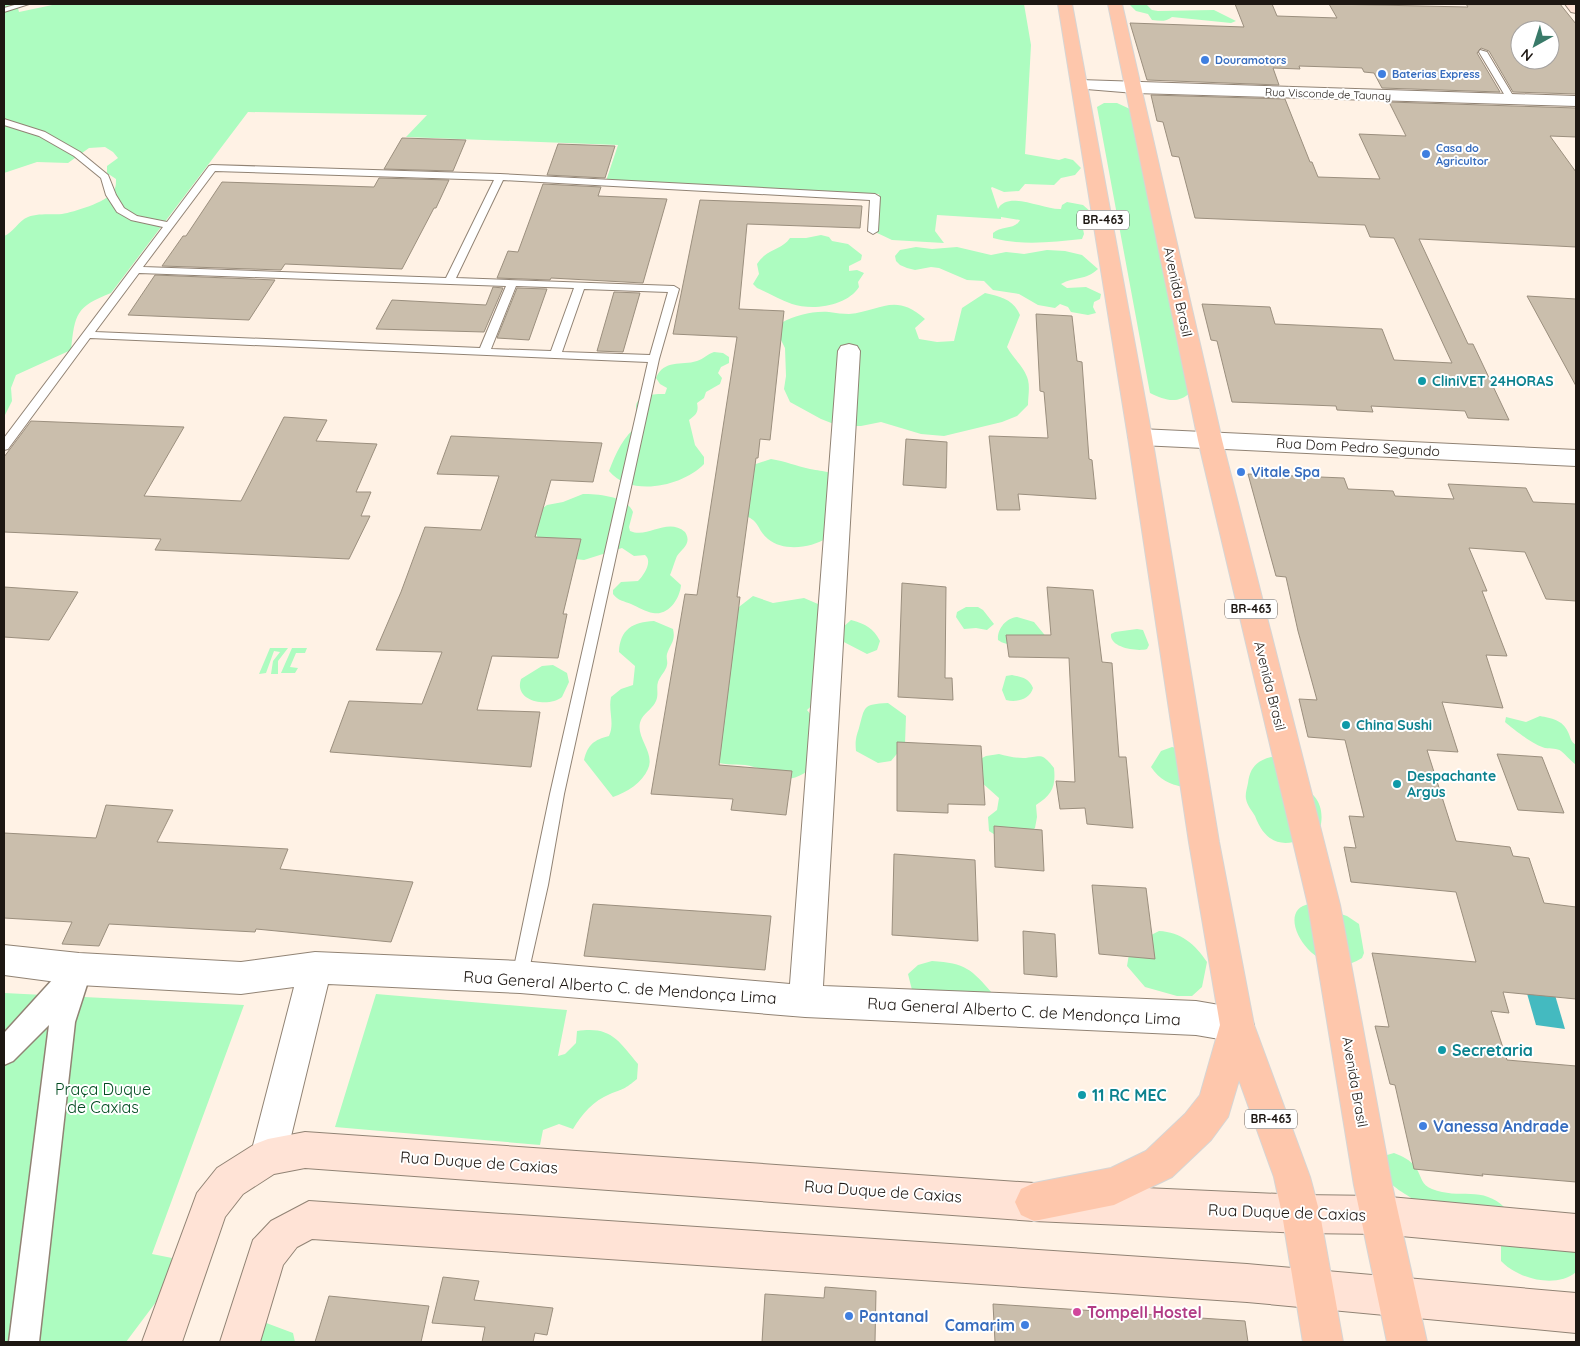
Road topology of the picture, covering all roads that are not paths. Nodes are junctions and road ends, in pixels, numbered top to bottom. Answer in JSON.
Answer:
{"nodes":[{"id":1,"x":26,"y":4,"type":"edge"},
{"id":2,"x":1065,"y":4,"type":"edge"},
{"id":3,"x":1115,"y":4,"type":"edge"},
{"id":4,"x":1572,"y":4,"type":"edge"},
{"id":5,"x":1576,"y":9,"type":"edge"},
{"id":6,"x":4,"y":10,"type":"edge"},
{"id":7,"x":1483,"y":52,"type":"dead end"},
{"id":8,"x":1080,"y":85,"type":"junction"},
{"id":9,"x":1135,"y":88,"type":"junction"},
{"id":10,"x":1511,"y":99,"type":"junction"},
{"id":11,"x":1576,"y":101,"type":"edge"},
{"id":12,"x":4,"y":122,"type":"edge"},
{"id":13,"x":500,"y":177,"type":"junction"},
{"id":14,"x":169,"y":225,"type":"junction"},
{"id":15,"x":873,"y":231,"type":"dead end"},
{"id":16,"x":136,"y":270,"type":"junction"},
{"id":17,"x":450,"y":281,"type":"junction"},
{"id":18,"x":512,"y":283,"type":"junction"},
{"id":19,"x":580,"y":285,"type":"junction"},
{"id":20,"x":87,"y":335,"type":"junction"},
{"id":21,"x":484,"y":352,"type":"junction"},
{"id":22,"x":849,"y":352,"type":"dead end"},
{"id":23,"x":555,"y":355,"type":"junction"},
{"id":24,"x":654,"y":360,"type":"junction"},
{"id":25,"x":1140,"y":436,"type":"junction"},
{"id":26,"x":1210,"y":440,"type":"junction"},
{"id":27,"x":4,"y":446,"type":"edge"},
{"id":28,"x":1576,"y":458,"type":"edge"},
{"id":29,"x":4,"y":960,"type":"edge"},
{"id":30,"x":315,"y":968,"type":"junction"},
{"id":31,"x":79,"y":969,"type":"junction"},
{"id":32,"x":520,"y":977,"type":"junction"},
{"id":33,"x":805,"y":1001,"type":"junction"},
{"id":34,"x":1237,"y":1025,"type":"junction"},
{"id":35,"x":4,"y":1052,"type":"edge"},
{"id":36,"x":268,"y":1157,"type":"junction"},
{"id":37,"x":1034,"y":1202,"type":"junction"},
{"id":38,"x":1301,"y":1214,"type":"junction"},
{"id":39,"x":1379,"y":1215,"type":"junction"},
{"id":40,"x":1576,"y":1233,"type":"edge"},
{"id":41,"x":1314,"y":1289,"type":"junction"},
{"id":42,"x":1397,"y":1296,"type":"junction"},
{"id":43,"x":1576,"y":1313,"type":"edge"},
{"id":44,"x":24,"y":1342,"type":"edge"},
{"id":45,"x":162,"y":1342,"type":"edge"},
{"id":46,"x":240,"y":1342,"type":"edge"},
{"id":47,"x":1323,"y":1342,"type":"edge"},
{"id":48,"x":1407,"y":1342,"type":"edge"}],
"edges":[{"from":1,"to":6,"type":"lane"},
{"from":2,"to":8,"type":"main road","number":"BR-463"},
{"from":3,"to":9,"type":"main road","name":"Avenida Brasil","number":"BR-463"},
{"from":4,"to":5,"type":"main road"},
{"from":7,"to":10,"type":"lane"},
{"from":8,"to":9,"type":"street","name":"Rua Visconde de Taunay"},
{"from":8,"to":25,"type":"main road","number":"BR-463"},
{"from":9,"to":10,"type":"street","name":"Rua Visconde de Taunay"},
{"from":9,"to":26,"type":"main road","name":"Avenida Brasil","number":"BR-463"},
{"from":10,"to":11,"type":"street","name":"Rua Visconde de Taunay"},
{"from":12,"to":14,"type":"lane"},
{"from":13,"to":14,"type":"lane"},
{"from":13,"to":15,"type":"lane"},
{"from":13,"to":17,"type":"lane"},
{"from":14,"to":16,"type":"lane"},
{"from":16,"to":17,"type":"lane"},
{"from":16,"to":20,"type":"lane"},
{"from":17,"to":18,"type":"lane"},
{"from":18,"to":19,"type":"lane"},
{"from":18,"to":21,"type":"lane"},
{"from":19,"to":23,"type":"lane"},
{"from":19,"to":24,"type":"lane"},
{"from":20,"to":21,"type":"lane"},
{"from":20,"to":27,"type":"lane"},
{"from":21,"to":23,"type":"lane"},
{"from":22,"to":33,"type":"street"},
{"from":23,"to":24,"type":"lane"},
{"from":24,"to":32,"type":"lane"},
{"from":25,"to":26,"type":"street","name":"Rua Dom Pedro Segundo"},
{"from":25,"to":34,"type":"main road","number":"BR-463"},
{"from":26,"to":28,"type":"street","name":"Rua Dom Pedro Segundo"},
{"from":26,"to":39,"type":"main road","name":"Avenida Brasil","number":"BR-463"},
{"from":29,"to":31,"type":"street","name":"Rua General Alberto C. de Mendonça Lima"},
{"from":30,"to":31,"type":"street","name":"Rua General Alberto C. de Mendonça Lima"},
{"from":30,"to":32,"type":"street","name":"Rua General Alberto C. de Mendonça Lima"},
{"from":30,"to":36,"type":"street"},
{"from":31,"to":35,"type":"street"},
{"from":31,"to":44,"type":"street"},
{"from":32,"to":33,"type":"street","name":"Rua General Alberto C. de Mendonça Lima"},
{"from":33,"to":34,"type":"street","name":"Rua General Alberto C. de Mendonça Lima"},
{"from":34,"to":37,"type":"main road"},
{"from":34,"to":38,"type":"main road","number":"BR-463"},
{"from":36,"to":37,"type":"main road","name":"Rua Duque de Caxias"},
{"from":36,"to":45,"type":"main road","name":"Rua Duque de Caxias"},
{"from":37,"to":38,"type":"main road","name":"Rua Duque de Caxias"},
{"from":38,"to":39,"type":"main road","name":"Rua Duque de Caxias"},
{"from":38,"to":41,"type":"main road","number":"BR-463"},
{"from":39,"to":40,"type":"main road","name":"Rua Duque de Caxias"},
{"from":39,"to":42,"type":"main road","name":"Avenida Brasil","number":"BR-463"},
{"from":41,"to":42,"type":"main road"},
{"from":41,"to":46,"type":"main road"},
{"from":41,"to":47,"type":"main road","number":"BR-463"},
{"from":42,"to":43,"type":"main road"},
{"from":42,"to":48,"type":"main road","name":"Avenida Brasil","number":"BR-463"}]}
